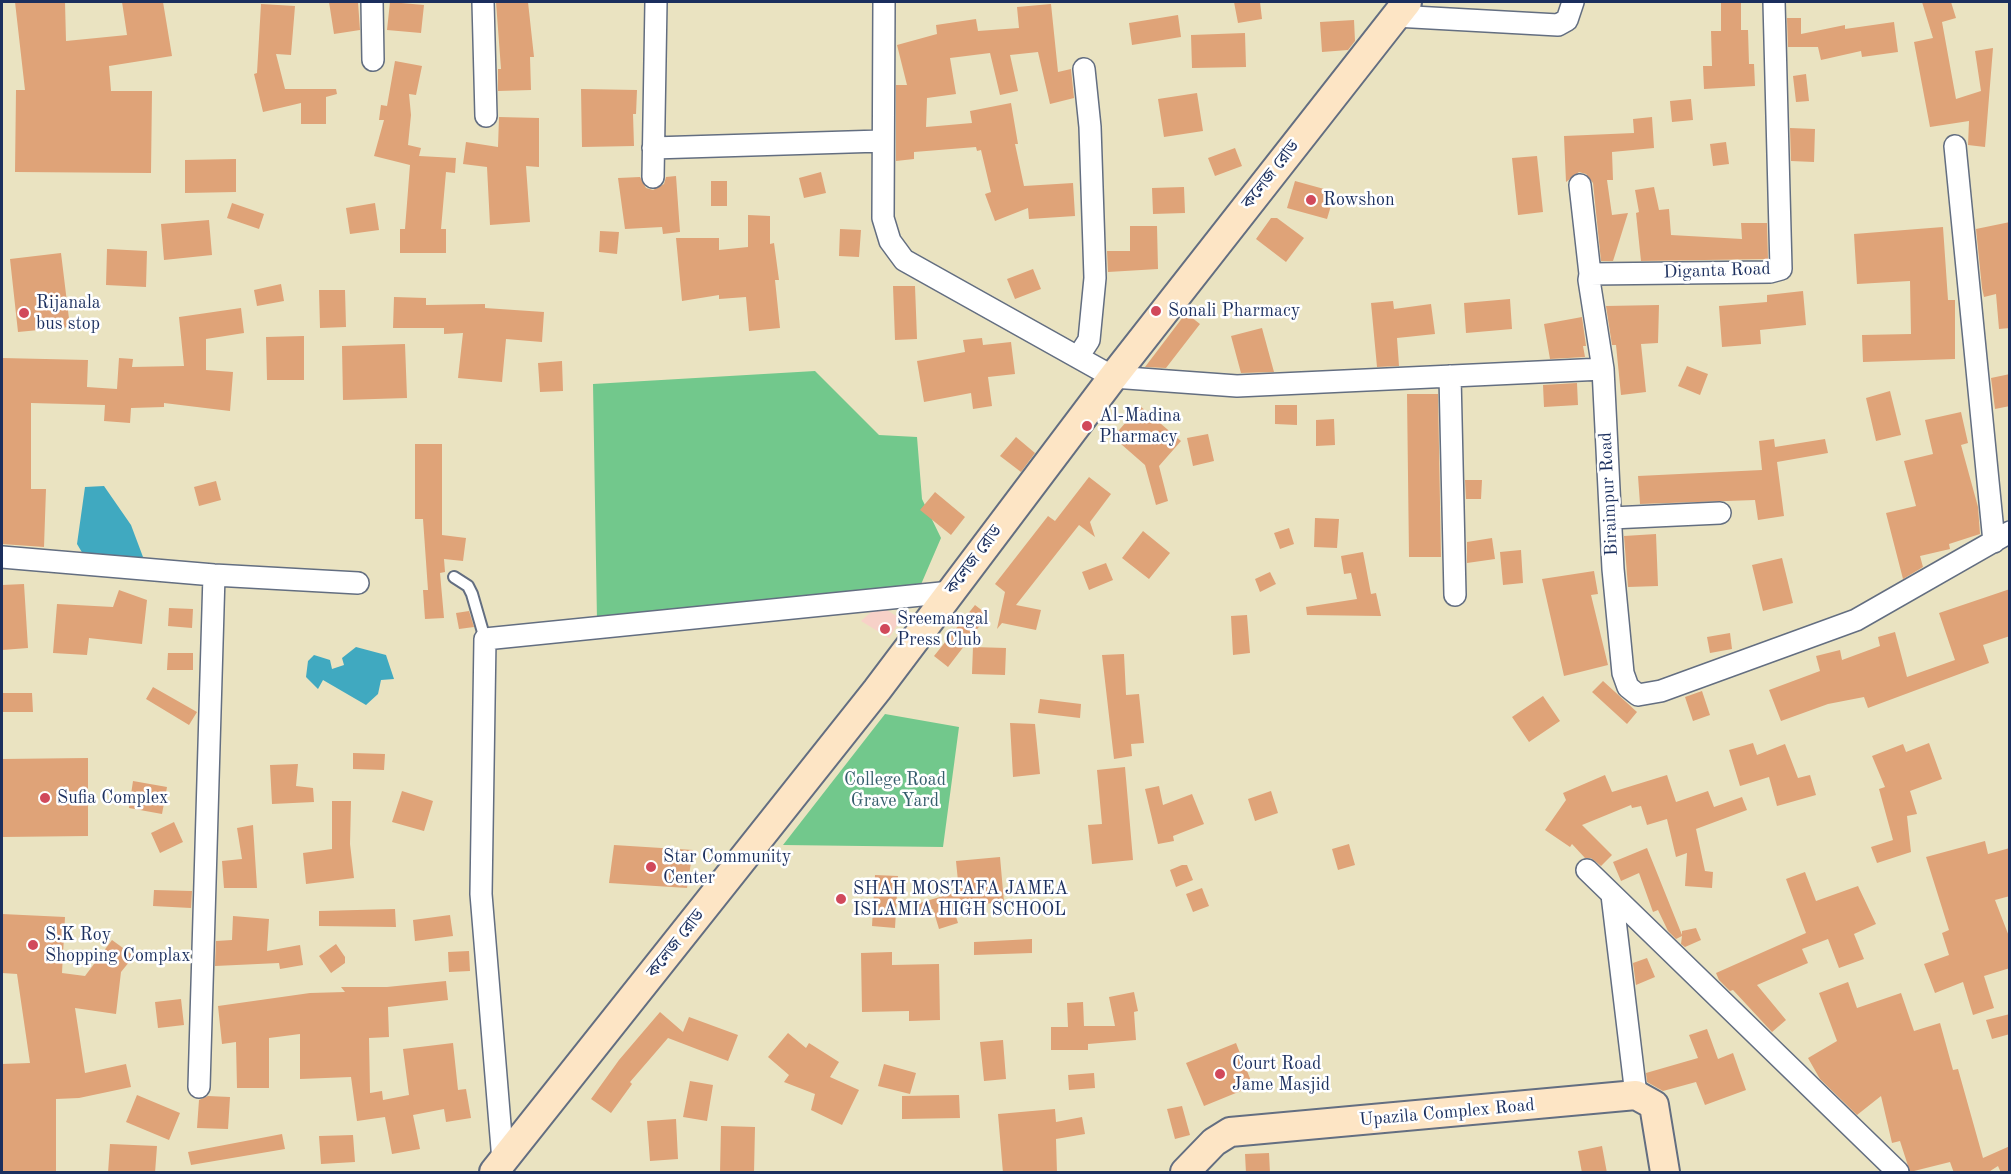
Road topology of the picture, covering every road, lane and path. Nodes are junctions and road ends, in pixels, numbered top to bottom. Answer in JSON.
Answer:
{"nodes":[{"id":1,"x":372,"y":2,"type":"edge"},
{"id":2,"x":483,"y":2,"type":"edge"},
{"id":3,"x":656,"y":2,"type":"edge"},
{"id":4,"x":884,"y":2,"type":"edge"},
{"id":5,"x":1573,"y":2,"type":"edge"},
{"id":6,"x":1774,"y":2,"type":"edge"},
{"id":7,"x":1401,"y":9,"type":"edge"},
{"id":8,"x":373,"y":60,"type":"dead end"},
{"id":9,"x":1084,"y":69,"type":"dead end"},
{"id":10,"x":486,"y":116,"type":"dead end"},
{"id":11,"x":881,"y":141,"type":"junction"},
{"id":12,"x":1954,"y":146,"type":"dead end"},
{"id":13,"x":653,"y":148,"type":"junction"},
{"id":14,"x":653,"y":177,"type":"dead end"},
{"id":15,"x":1580,"y":185,"type":"dead end"},
{"id":16,"x":1590,"y":274,"type":"junction"},
{"id":17,"x":1078,"y":357,"type":"junction"},
{"id":18,"x":1603,"y":369,"type":"junction"},
{"id":19,"x":1450,"y":376,"type":"junction"},
{"id":20,"x":1113,"y":377,"type":"junction"},
{"id":21,"x":1720,"y":513,"type":"dead end"},
{"id":22,"x":1611,"y":518,"type":"junction"},
{"id":23,"x":2002,"y":537,"type":"edge"},
{"id":24,"x":2,"y":557,"type":"edge"},
{"id":25,"x":214,"y":575,"type":"junction"},
{"id":26,"x":454,"y":578,"type":"dead end"},
{"id":27,"x":358,"y":583,"type":"dead end"},
{"id":28,"x":951,"y":592,"type":"junction"},
{"id":29,"x":1455,"y":595,"type":"dead end"},
{"id":30,"x":485,"y":639,"type":"junction"},
{"id":31,"x":1587,"y":870,"type":"dead end"},
{"id":32,"x":1612,"y":895,"type":"junction"},
{"id":33,"x":199,"y":1087,"type":"dead end"},
{"id":34,"x":1636,"y":1095,"type":"junction"},
{"id":35,"x":498,"y":1167,"type":"edge"},
{"id":36,"x":1185,"y":1173,"type":"edge"},
{"id":37,"x":1665,"y":1173,"type":"edge"},
{"id":38,"x":1898,"y":1173,"type":"edge"}],
"edges":[{"from":1,"to":8,"type":"street"},
{"from":2,"to":10,"type":"street"},
{"from":3,"to":13,"type":"street"},
{"from":4,"to":11,"type":"street"},
{"from":5,"to":7,"type":"street"},
{"from":6,"to":16,"type":"street","name":"Diganta Road"},
{"from":7,"to":20,"type":"main road","name":"কলেজ রোড"},
{"from":9,"to":17,"type":"street"},
{"from":11,"to":13,"type":"street"},
{"from":11,"to":17,"type":"street"},
{"from":12,"to":23,"type":"street"},
{"from":13,"to":14,"type":"street"},
{"from":15,"to":16,"type":"street"},
{"from":16,"to":18,"type":"street"},
{"from":17,"to":20,"type":"street"},
{"from":18,"to":19,"type":"street"},
{"from":18,"to":22,"type":"street","name":"Biraimpur Road"},
{"from":19,"to":20,"type":"street"},
{"from":19,"to":29,"type":"street"},
{"from":20,"to":28,"type":"main road","name":"কলেজ রোড"},
{"from":21,"to":22,"type":"street"},
{"from":22,"to":23,"type":"street","name":"Biraimpur Road"},
{"from":24,"to":25,"type":"street"},
{"from":25,"to":27,"type":"street"},
{"from":25,"to":33,"type":"street"},
{"from":26,"to":30,"type":"lane"},
{"from":28,"to":30,"type":"street"},
{"from":28,"to":35,"type":"main road","name":"কলেজ রোড"},
{"from":30,"to":35,"type":"street"},
{"from":31,"to":32,"type":"street"},
{"from":32,"to":34,"type":"street"},
{"from":32,"to":38,"type":"street"},
{"from":34,"to":36,"type":"main road","name":"Upazila Complex Road"},
{"from":34,"to":37,"type":"main road"}]}
